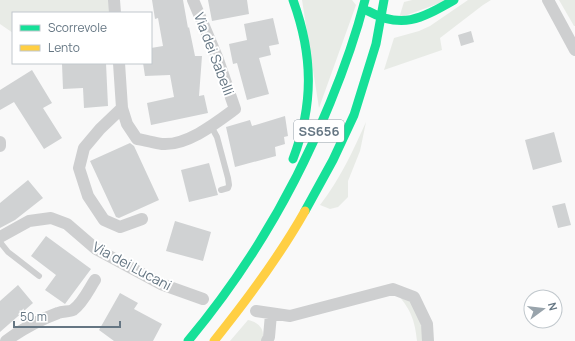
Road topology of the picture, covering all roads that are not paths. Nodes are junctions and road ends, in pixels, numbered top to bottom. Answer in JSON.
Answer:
{"nodes":[{"id":1,"x":114,"y":0,"type":"edge"},
{"id":2,"x":193,"y":0,"type":"edge"},
{"id":3,"x":293,"y":0,"type":"edge"},
{"id":4,"x":357,"y":0,"type":"edge"},
{"id":5,"x":365,"y":0,"type":"edge"},
{"id":6,"x":384,"y":0,"type":"edge"},
{"id":7,"x":392,"y":0,"type":"edge"},
{"id":8,"x":454,"y":0,"type":"edge"},
{"id":9,"x":548,"y":0,"type":"edge"},
{"id":10,"x":115,"y":12,"type":"edge"},
{"id":11,"x":376,"y":44,"type":"junction"},
{"id":12,"x":575,"y":50,"type":"edge"},
{"id":13,"x":119,"y":64,"type":"edge"},
{"id":14,"x":122,"y":108,"type":"junction"},
{"id":15,"x":211,"y":126,"type":"junction"},
{"id":16,"x":0,"y":142,"type":"edge"},
{"id":17,"x":0,"y":146,"type":"edge"},
{"id":18,"x":288,"y":170,"type":"dead end"},
{"id":19,"x":282,"y":184,"type":"dead end"},
{"id":20,"x":221,"y":190,"type":"dead end"},
{"id":21,"x":277,"y":217,"type":"junction"},
{"id":22,"x":142,"y":219,"type":"dead end"},
{"id":23,"x":0,"y":237,"type":"edge"},
{"id":24,"x":0,"y":242,"type":"edge"},
{"id":25,"x":38,"y":276,"type":"dead end"},
{"id":26,"x":95,"y":280,"type":"dead end"},
{"id":27,"x":203,"y":299,"type":"dead end"},
{"id":28,"x":256,"y":311,"type":"dead end"},
{"id":29,"x":271,"y":314,"type":"junction"},
{"id":30,"x":268,"y":339,"type":"edge"},
{"id":31,"x":6,"y":341,"type":"edge"},
{"id":32,"x":188,"y":341,"type":"edge"},
{"id":33,"x":214,"y":341,"type":"edge"},
{"id":34,"x":428,"y":341,"type":"edge"}],
"edges":[{"from":1,"to":10,"type":"street"},
{"from":2,"to":15,"type":"street","name":"Via dei Sabelli"},
{"from":3,"to":18,"type":"highway"},
{"from":4,"to":8,"type":"highway"},
{"from":5,"to":21,"type":"highway","number":"SS656"},
{"from":6,"to":11,"type":"highway","number":"SS656"},
{"from":7,"to":11,"type":"highway"},
{"from":9,"to":12,"type":"street"},
{"from":11,"to":33,"type":"highway","number":"SS656"},
{"from":13,"to":14,"type":"street","name":"Via dei Sabelli"},
{"from":14,"to":15,"type":"street","name":"Via dei Sabelli"},
{"from":14,"to":22,"type":"street"},
{"from":15,"to":20,"type":"lane"},
{"from":16,"to":17,"type":"street"},
{"from":19,"to":21,"type":"highway"},
{"from":21,"to":32,"type":"highway","number":"SS656"},
{"from":23,"to":27,"type":"street","name":"Via dei Lucani"},
{"from":24,"to":25,"type":"lane"},
{"from":26,"to":31,"type":"street","name":"Via dei Lucani"},
{"from":28,"to":29,"type":"street"},
{"from":29,"to":30,"type":"street"},
{"from":29,"to":34,"type":"street"}]}
